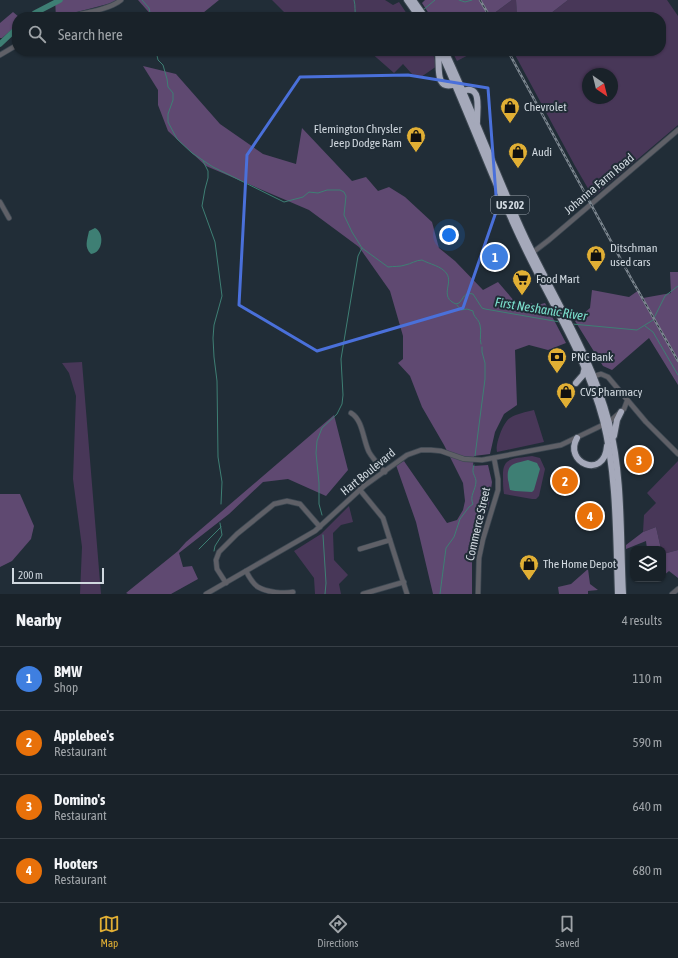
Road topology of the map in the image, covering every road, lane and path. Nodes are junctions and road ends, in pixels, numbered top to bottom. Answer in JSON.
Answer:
{"nodes":[{"id":1,"x":121,"y":0,"type":"edge"},
{"id":2,"x":407,"y":0,"type":"edge"},
{"id":3,"x":413,"y":0,"type":"edge"},
{"id":4,"x":416,"y":9,"type":"junction"},
{"id":5,"x":88,"y":12,"type":"edge"},
{"id":6,"x":418,"y":12,"type":"edge"},
{"id":7,"x":12,"y":48,"type":"edge"},
{"id":8,"x":0,"y":55,"type":"edge"},
{"id":9,"x":439,"y":56,"type":"edge"},
{"id":10,"x":442,"y":56,"type":"edge"},
{"id":11,"x":447,"y":56,"type":"edge"},
{"id":12,"x":456,"y":84,"type":"junction"},
{"id":13,"x":460,"y":92,"type":"junction"},
{"id":14,"x":477,"y":126,"type":"junction"},
{"id":15,"x":678,"y":130,"type":"edge"},
{"id":16,"x":0,"y":202,"type":"edge"},
{"id":17,"x":9,"y":218,"type":"dead end"},
{"id":18,"x":532,"y":253,"type":"junction"},
{"id":19,"x":563,"y":317,"type":"junction"},
{"id":20,"x":570,"y":330,"type":"junction"},
{"id":21,"x":585,"y":367,"type":"junction"},
{"id":22,"x":592,"y":377,"type":"junction"},
{"id":23,"x":576,"y":383,"type":"dead end"},
{"id":24,"x":627,"y":400,"type":"junction"},
{"id":25,"x":634,"y":408,"type":"junction"},
{"id":26,"x":623,"y":411,"type":"junction"},
{"id":27,"x":351,"y":413,"type":"dead end"},
{"id":28,"x":606,"y":424,"type":"junction"},
{"id":29,"x":577,"y":438,"type":"junction"},
{"id":30,"x":610,"y":442,"type":"junction"},
{"id":31,"x":678,"y":454,"type":"edge"},
{"id":32,"x":494,"y":458,"type":"junction"},
{"id":33,"x":384,"y":472,"type":"junction"},
{"id":34,"x":360,"y":490,"type":"junction"},
{"id":35,"x":320,"y":526,"type":"junction"},
{"id":36,"x":390,"y":540,"type":"junction"},
{"id":37,"x":360,"y":549,"type":"dead end"},
{"id":38,"x":246,"y":571,"type":"junction"},
{"id":39,"x":404,"y":582,"type":"junction"},
{"id":40,"x":226,"y":583,"type":"junction"},
{"id":41,"x":678,"y":589,"type":"edge"},
{"id":42,"x":293,"y":592,"type":"dead end"},
{"id":43,"x":206,"y":594,"type":"edge"},
{"id":44,"x":363,"y":594,"type":"edge"},
{"id":45,"x":407,"y":594,"type":"edge"},
{"id":46,"x":478,"y":594,"type":"edge"},
{"id":47,"x":618,"y":594,"type":"edge"},
{"id":48,"x":623,"y":594,"type":"edge"},
{"id":49,"x":672,"y":594,"type":"edge"}],
"edges":[{"from":1,"to":5,"type":"street"},
{"from":2,"to":4,"type":"highway"},
{"from":3,"to":4,"type":"highway"},
{"from":4,"to":6,"type":"highway"},
{"from":7,"to":8,"type":"street"},
{"from":9,"to":12,"type":"highway"},
{"from":10,"to":12,"type":"highway","number":"US 202"},
{"from":11,"to":12,"type":"highway","number":"US 202"},
{"from":12,"to":13,"type":"highway","number":"US 202"},
{"from":13,"to":14,"type":"highway","number":"US 202"},
{"from":13,"to":14,"type":"highway"},
{"from":13,"to":19,"type":"highway","number":"US 202"},
{"from":14,"to":18,"type":"highway","number":"US 202"},
{"from":15,"to":18,"type":"street","name":"Johanna Farm Road"},
{"from":16,"to":17,"type":"street"},
{"from":18,"to":19,"type":"highway","number":"US 202"},
{"from":19,"to":20,"type":"highway","number":"US 202"},
{"from":20,"to":21,"type":"highway","number":"US 202"},
{"from":20,"to":22,"type":"highway","number":"US 202"},
{"from":21,"to":22,"type":"highway","number":"US 202"},
{"from":21,"to":23,"type":"highway"},
{"from":22,"to":24,"type":"street"},
{"from":22,"to":28,"type":"highway","number":"US 202"},
{"from":24,"to":25,"type":"street"},
{"from":24,"to":26,"type":"street"},
{"from":25,"to":26,"type":"street"},
{"from":25,"to":31,"type":"street"},
{"from":26,"to":28,"type":"street","name":"Hart Boulevard"},
{"from":26,"to":30,"type":"highway"},
{"from":27,"to":33,"type":"street"},
{"from":28,"to":29,"type":"street","name":"Hart Boulevard"},
{"from":28,"to":30,"type":"highway","number":"US 202"},
{"from":29,"to":30,"type":"highway"},
{"from":29,"to":32,"type":"street","name":"Hart Boulevard"},
{"from":30,"to":47,"type":"highway","number":"US 202"},
{"from":30,"to":48,"type":"highway","number":"US 202"},
{"from":32,"to":33,"type":"street","name":"Hart Boulevard"},
{"from":32,"to":46,"type":"street","name":"Commerce Street"},
{"from":33,"to":34,"type":"street","name":"Hart Boulevard"},
{"from":34,"to":35,"type":"street","name":"Hart Boulevard"},
{"from":34,"to":36,"type":"street"},
{"from":35,"to":38,"type":"street","name":"Hart Boulevard"},
{"from":35,"to":40,"type":"street"},
{"from":36,"to":37,"type":"street"},
{"from":36,"to":39,"type":"street"},
{"from":38,"to":40,"type":"street","name":"Hart Boulevard"},
{"from":38,"to":42,"type":"street"},
{"from":39,"to":44,"type":"street"},
{"from":39,"to":45,"type":"street"},
{"from":40,"to":43,"type":"street","name":"Hart Boulevard"},
{"from":41,"to":49,"type":"street"}]}
